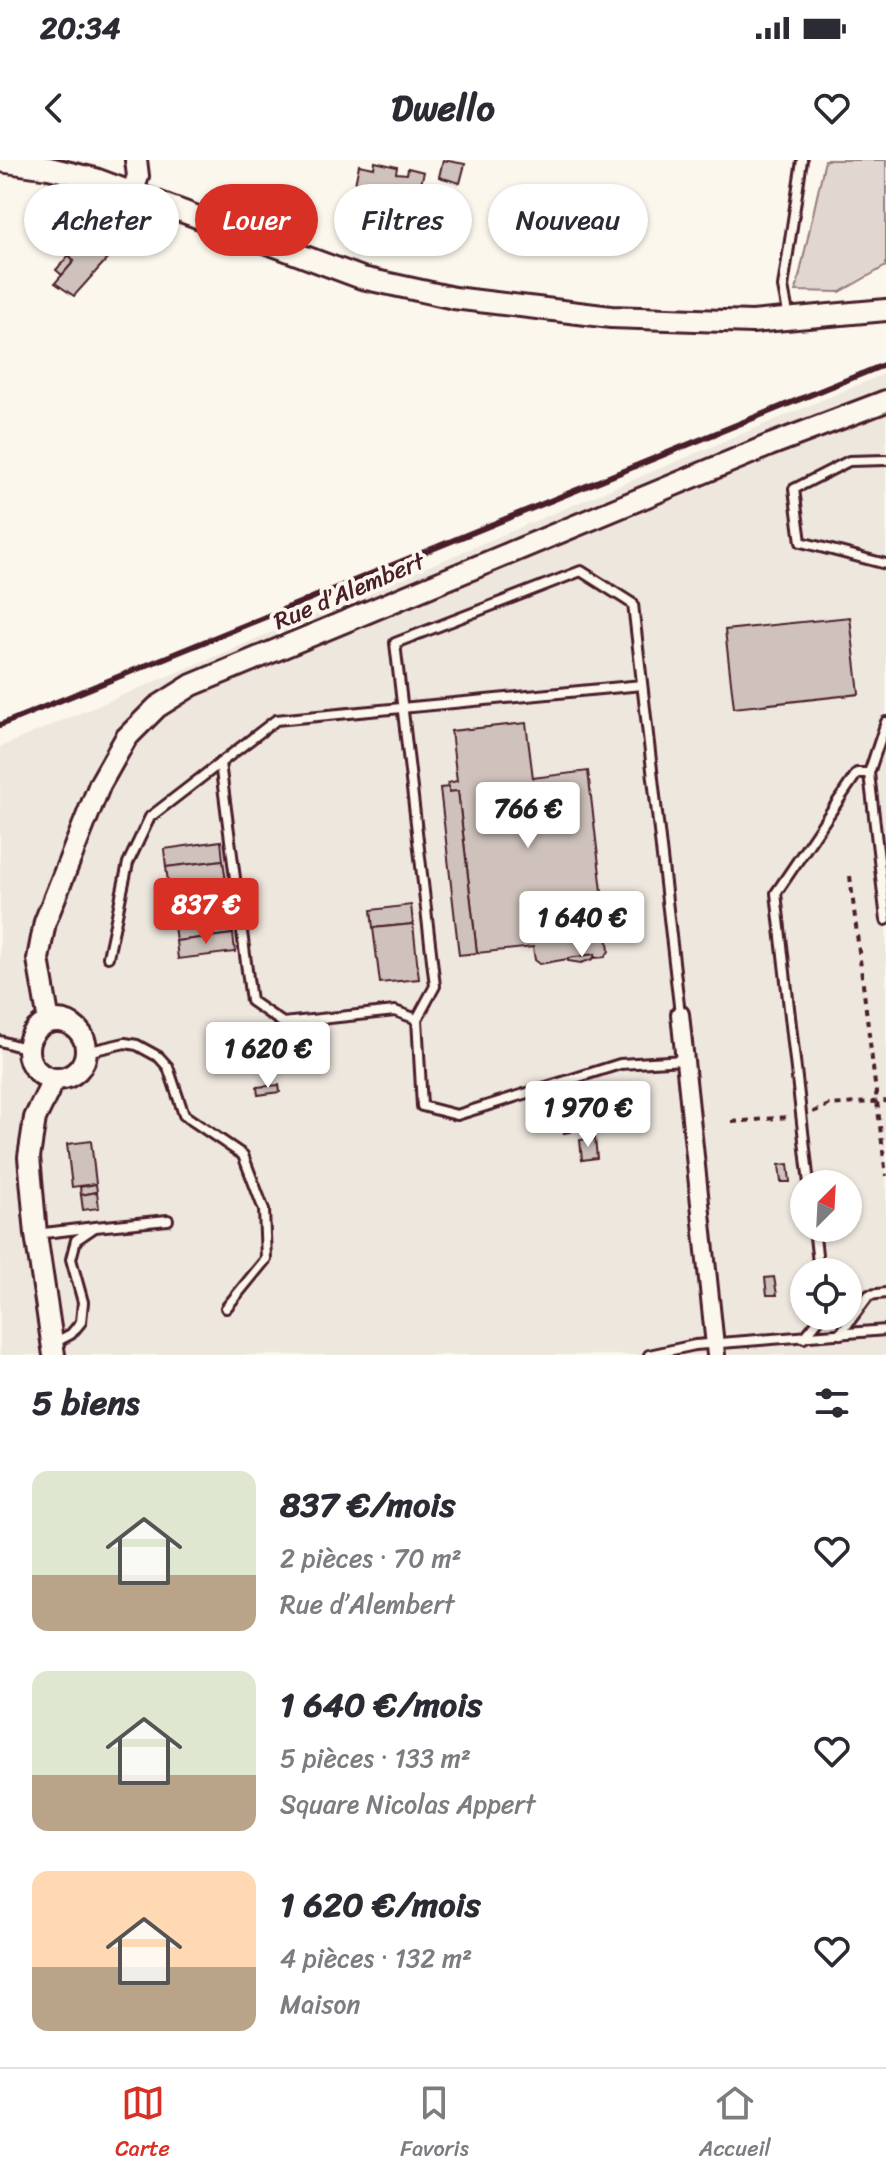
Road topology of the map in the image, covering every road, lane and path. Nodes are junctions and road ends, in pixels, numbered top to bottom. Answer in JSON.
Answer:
{"nodes":[{"id":1,"x":136,"y":160,"type":"edge"},
{"id":2,"x":802,"y":160,"type":"edge"},
{"id":3,"x":0,"y":161,"type":"edge"},
{"id":4,"x":107,"y":184,"type":"edge"},
{"id":5,"x":135,"y":184,"type":"edge"},
{"id":6,"x":179,"y":210,"type":"edge"},
{"id":7,"x":886,"y":310,"type":"edge"},
{"id":8,"x":790,"y":319,"type":"junction"},
{"id":9,"x":886,"y":401,"type":"edge"},
{"id":10,"x":886,"y":460,"type":"edge"},
{"id":11,"x":886,"y":564,"type":"edge"},
{"id":12,"x":642,"y":685,"type":"junction"},
{"id":13,"x":403,"y":707,"type":"junction"},
{"id":14,"x":886,"y":722,"type":"edge"},
{"id":15,"x":220,"y":763,"type":"junction"},
{"id":16,"x":869,"y":773,"type":"junction"},
{"id":17,"x":850,"y":876,"type":"dead end"},
{"id":18,"x":886,"y":920,"type":"edge"},
{"id":19,"x":108,"y":957,"type":"dead end"},
{"id":20,"x":680,"y":1014,"type":"joint"},
{"id":21,"x":417,"y":1019,"type":"junction"},
{"id":22,"x":49,"y":1022,"type":"junction"},
{"id":23,"x":0,"y":1041,"type":"edge"},
{"id":24,"x":28,"y":1049,"type":"junction"},
{"id":25,"x":86,"y":1052,"type":"junction"},
{"id":26,"x":684,"y":1060,"type":"junction"},
{"id":27,"x":54,"y":1079,"type":"junction"},
{"id":28,"x":807,"y":1170,"type":"edge"},
{"id":29,"x":886,"y":1176,"type":"edge"},
{"id":30,"x":168,"y":1220,"type":"dead end"},
{"id":31,"x":95,"y":1227,"type":"junction"},
{"id":32,"x":36,"y":1234,"type":"junction"},
{"id":33,"x":886,"y":1293,"type":"edge"},
{"id":34,"x":226,"y":1308,"type":"dead end"},
{"id":35,"x":811,"y":1330,"type":"edge"},
{"id":36,"x":886,"y":1330,"type":"edge"},
{"id":37,"x":840,"y":1334,"type":"junction"},
{"id":38,"x":804,"y":1338,"type":"junction"},
{"id":39,"x":54,"y":1349,"type":"edge"},
{"id":40,"x":716,"y":1350,"type":"edge"},
{"id":41,"x":649,"y":1355,"type":"edge"}],
"edges":[{"from":1,"to":5,"type":"street"},
{"from":2,"to":8,"type":"lane"},
{"from":3,"to":4,"type":"street"},
{"from":6,"to":8,"type":"street"},
{"from":7,"to":8,"type":"street"},
{"from":9,"to":22,"type":"street","name":"Rue d’Alembert"},
{"from":10,"to":11,"type":"lane"},
{"from":12,"to":13,"type":"lane"},
{"from":12,"to":13,"type":"lane"},
{"from":12,"to":20,"type":"lane"},
{"from":13,"to":15,"type":"lane"},
{"from":13,"to":21,"type":"lane"},
{"from":14,"to":16,"type":"lane"},
{"from":15,"to":19,"type":"lane"},
{"from":15,"to":21,"type":"lane"},
{"from":16,"to":18,"type":"lane"},
{"from":16,"to":28,"type":"lane"},
{"from":17,"to":29,"type":"path"},
{"from":20,"to":26,"type":"street"},
{"from":21,"to":26,"type":"lane"},
{"from":22,"to":24,"type":"street"},
{"from":22,"to":25,"type":"street"},
{"from":23,"to":24,"type":"lane"},
{"from":24,"to":27,"type":"street"},
{"from":25,"to":27,"type":"street"},
{"from":25,"to":34,"type":"lane"},
{"from":26,"to":40,"type":"street"},
{"from":27,"to":32,"type":"street"},
{"from":30,"to":31,"type":"lane"},
{"from":31,"to":32,"type":"lane"},
{"from":31,"to":39,"type":"lane"},
{"from":32,"to":39,"type":"street"},
{"from":33,"to":37,"type":"lane"},
{"from":35,"to":38,"type":"lane"},
{"from":36,"to":37,"type":"lane"},
{"from":37,"to":38,"type":"lane"},
{"from":38,"to":40,"type":"lane"},
{"from":40,"to":41,"type":"lane"}]}
